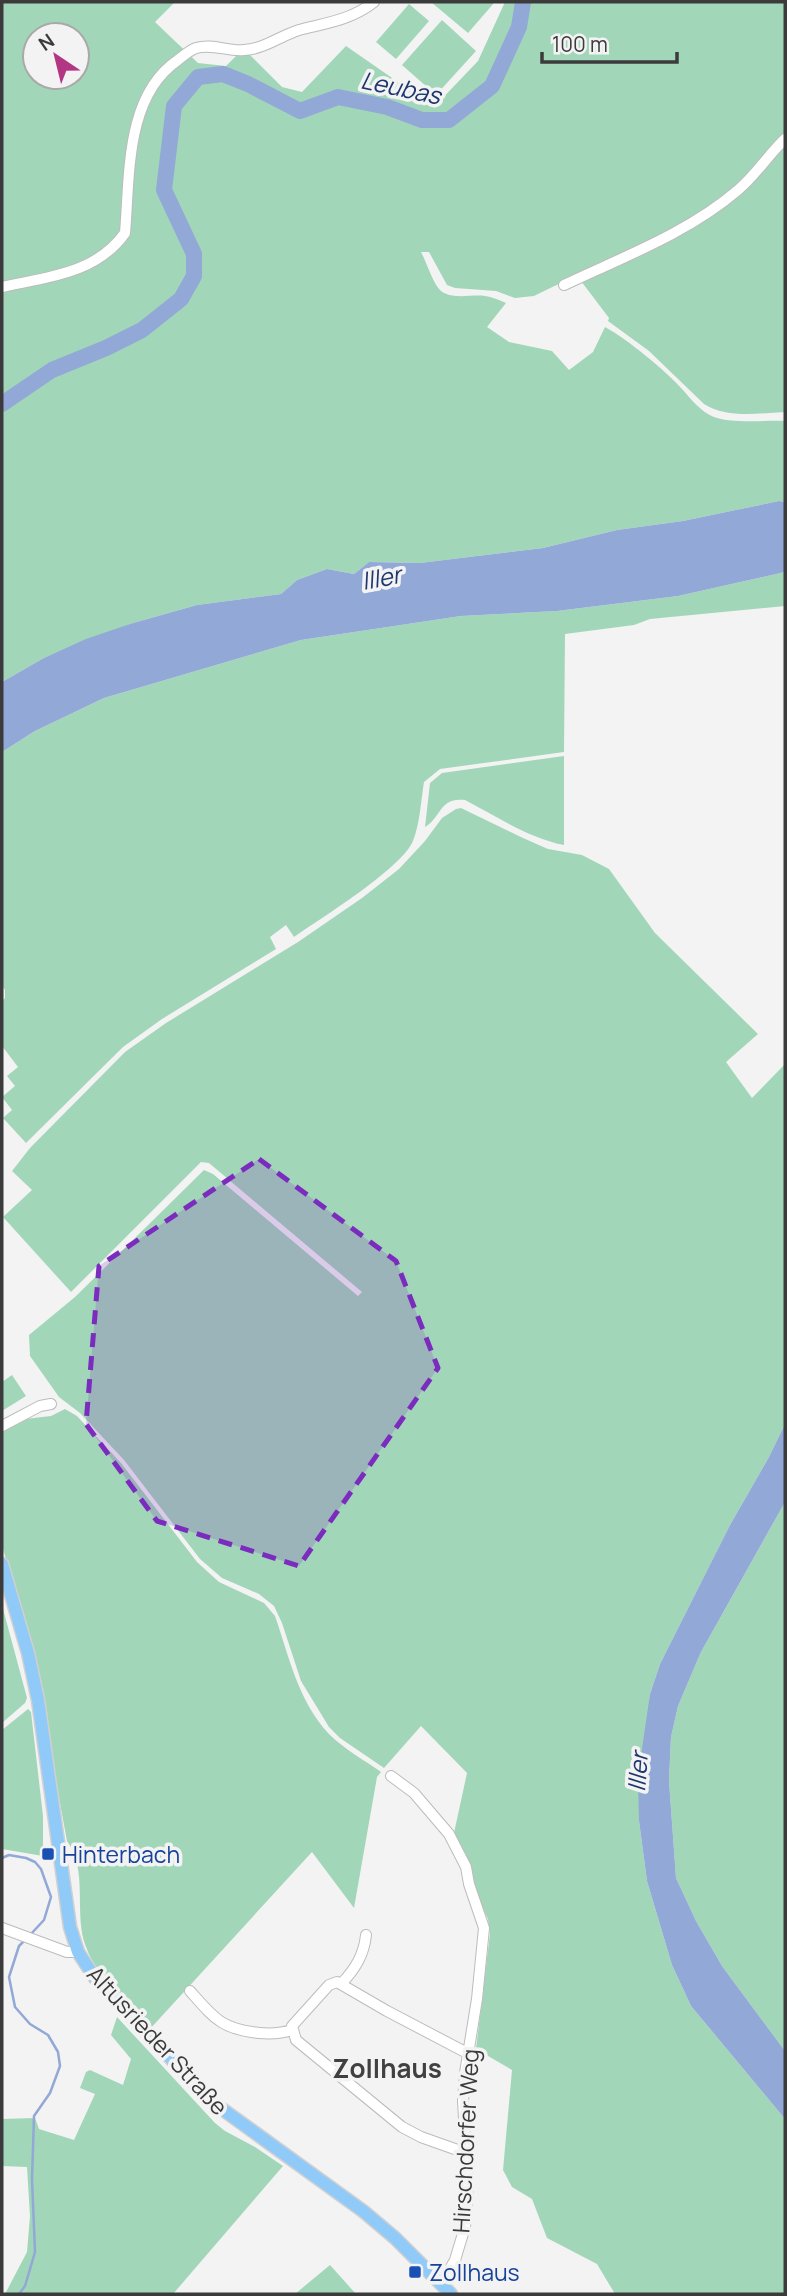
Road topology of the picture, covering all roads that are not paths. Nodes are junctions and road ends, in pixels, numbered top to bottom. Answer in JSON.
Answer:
{"nodes":[{"id":1,"x":374,"y":2,"type":"edge"},
{"id":2,"x":785,"y":139,"type":"edge"},
{"id":3,"x":564,"y":285,"type":"dead end"},
{"id":4,"x":2,"y":287,"type":"edge"},
{"id":5,"x":51,"y":1404,"type":"dead end"},
{"id":6,"x":2,"y":1426,"type":"edge"},
{"id":7,"x":2,"y":1564,"type":"edge"},
{"id":8,"x":391,"y":1776,"type":"dead end"},
{"id":9,"x":2,"y":1928,"type":"edge"},
{"id":10,"x":366,"y":1935,"type":"dead end"},
{"id":11,"x":78,"y":1952,"type":"junction"},
{"id":12,"x":342,"y":1983,"type":"junction"},
{"id":13,"x":190,"y":1992,"type":"dead end"},
{"id":14,"x":292,"y":2030,"type":"junction"},
{"id":15,"x":469,"y":2054,"type":"junction"},
{"id":16,"x":466,"y":2153,"type":"junction"},
{"id":17,"x":439,"y":2282,"type":"junction"},
{"id":18,"x":451,"y":2294,"type":"edge"}],
"edges":[{"from":1,"to":4,"type":"street"},
{"from":2,"to":3,"type":"street"},
{"from":5,"to":6,"type":"street"},
{"from":7,"to":11,"type":"main road","name":"Altusrieder Straße"},
{"from":8,"to":15,"type":"street","name":"Hirschdorfer Weg"},
{"from":9,"to":11,"type":"street"},
{"from":10,"to":12,"type":"street"},
{"from":11,"to":17,"type":"main road","name":"Altusrieder Straße"},
{"from":12,"to":14,"type":"street"},
{"from":12,"to":15,"type":"street"},
{"from":13,"to":14,"type":"street"},
{"from":14,"to":16,"type":"street"},
{"from":15,"to":16,"type":"street","name":"Hirschdorfer Weg"},
{"from":16,"to":17,"type":"street","name":"Hirschdorfer Weg"},
{"from":17,"to":18,"type":"main road","name":"Altusrieder Straße"}]}
